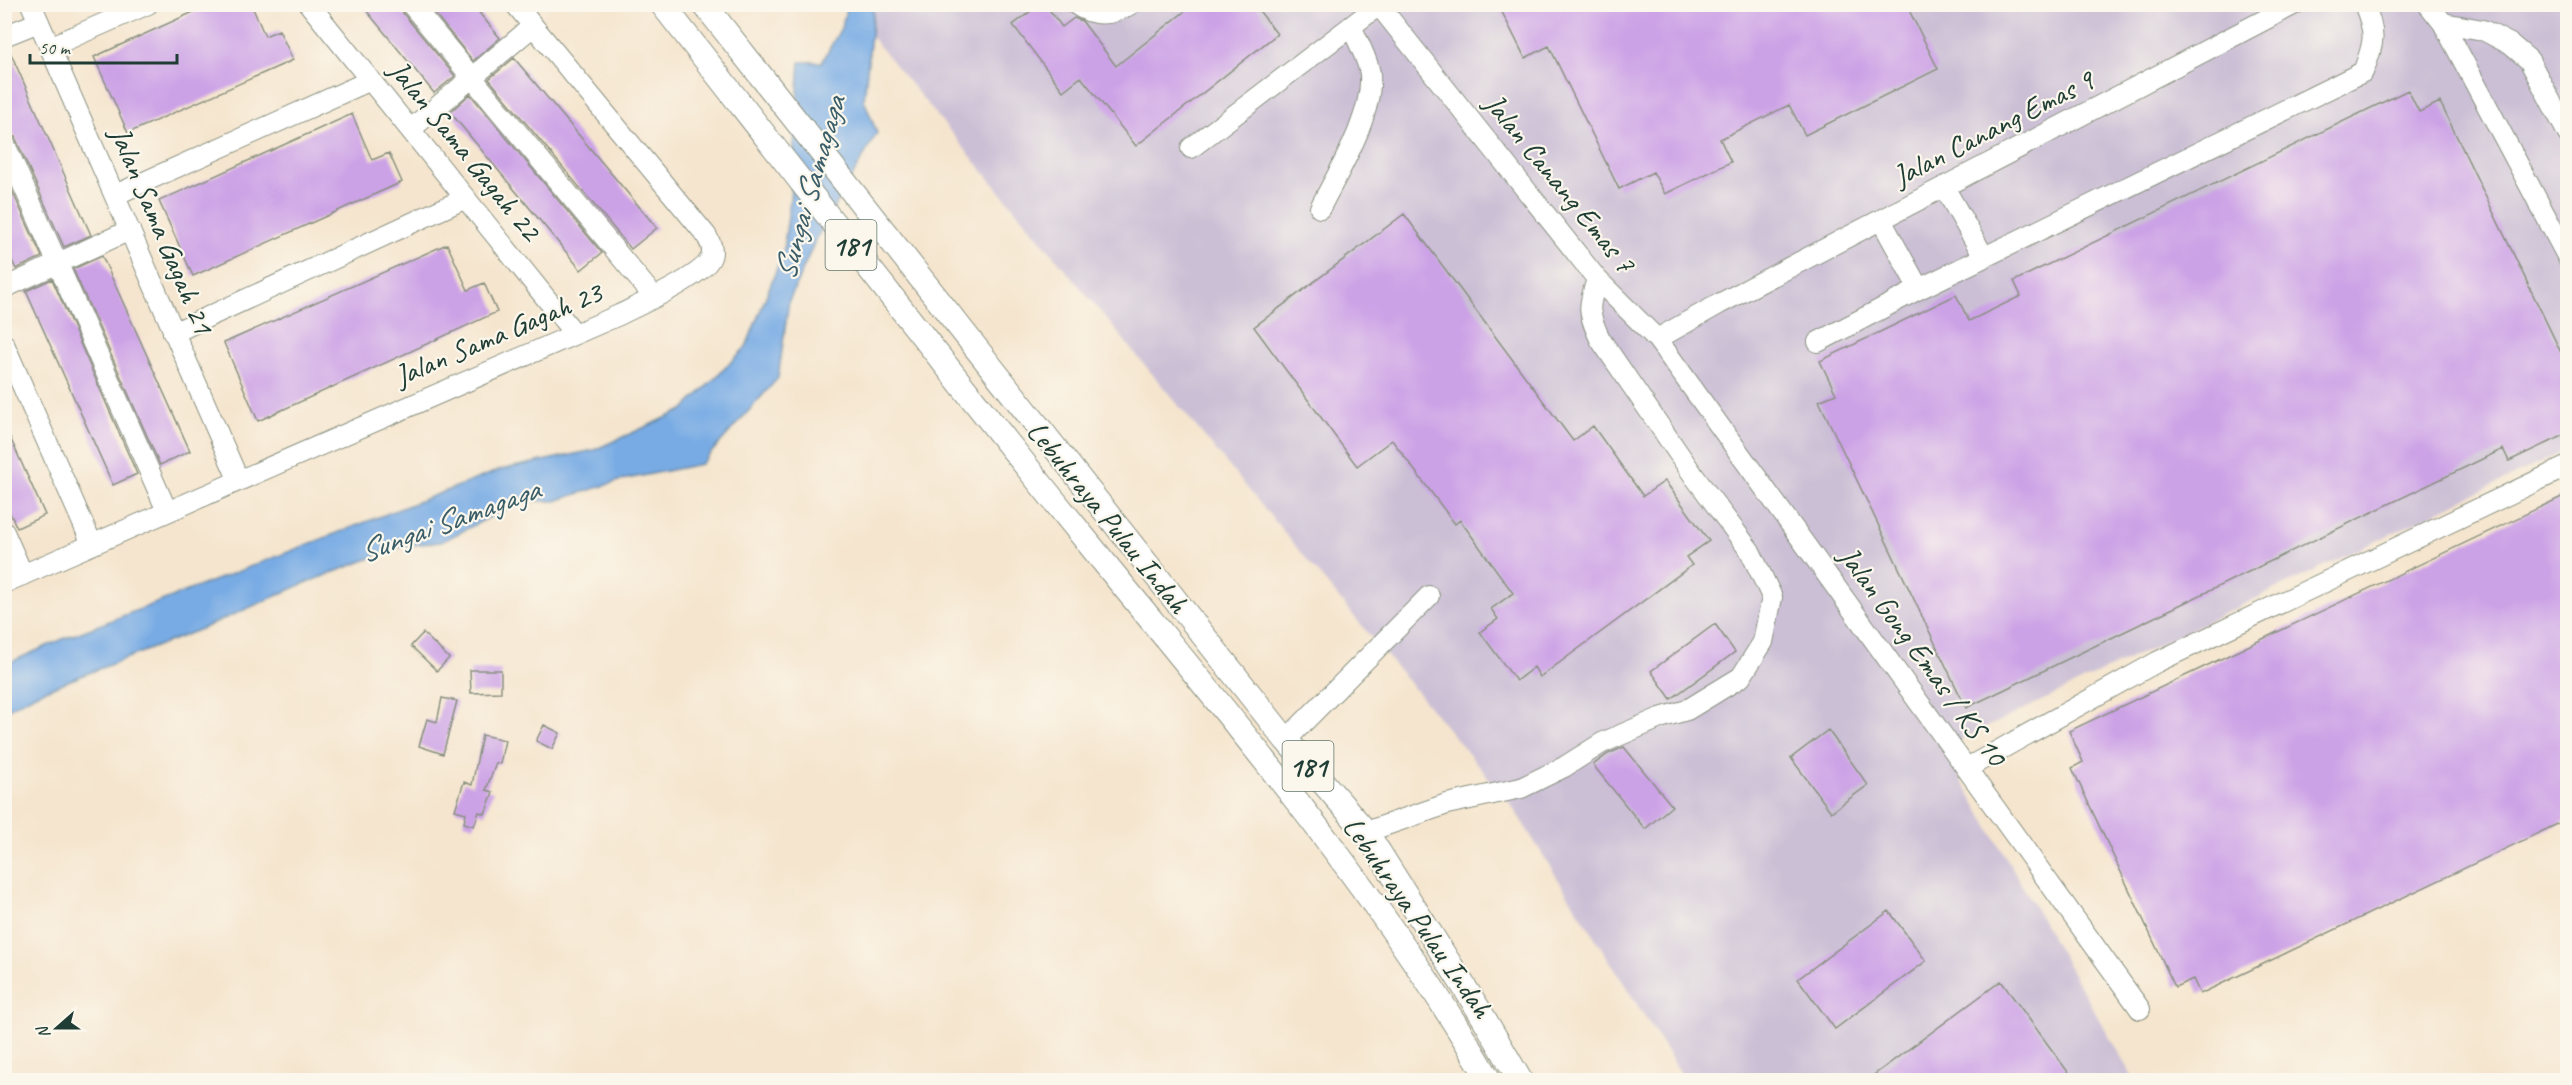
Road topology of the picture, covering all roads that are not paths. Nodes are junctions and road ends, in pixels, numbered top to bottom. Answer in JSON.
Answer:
{"nodes":[{"id":1,"x":148,"y":4,"type":"edge"},
{"id":2,"x":309,"y":4,"type":"edge"},
{"id":3,"x":411,"y":4,"type":"edge"},
{"id":4,"x":515,"y":4,"type":"edge"},
{"id":5,"x":662,"y":4,"type":"edge"},
{"id":6,"x":704,"y":4,"type":"edge"},
{"id":7,"x":1075,"y":4,"type":"edge"},
{"id":8,"x":1131,"y":4,"type":"edge"},
{"id":9,"x":2295,"y":4,"type":"edge"},
{"id":10,"x":2364,"y":4,"type":"edge"},
{"id":11,"x":2428,"y":4,"type":"edge"},
{"id":12,"x":1379,"y":5,"type":"edge"},
{"id":13,"x":35,"y":13,"type":"edge"},
{"id":14,"x":2443,"y":22,"type":"junction"},
{"id":15,"x":532,"y":26,"type":"junction"},
{"id":16,"x":1351,"y":26,"type":"junction"},
{"id":17,"x":4,"y":36,"type":"edge"},
{"id":18,"x":50,"y":47,"type":"junction"},
{"id":19,"x":471,"y":77,"type":"junction"},
{"id":20,"x":371,"y":80,"type":"junction"},
{"id":21,"x":411,"y":129,"type":"junction"},
{"id":22,"x":2568,"y":134,"type":"edge"},
{"id":23,"x":4,"y":142,"type":"edge"},
{"id":24,"x":1191,"y":148,"type":"dead end"},
{"id":25,"x":1944,"y":187,"type":"junction"},
{"id":26,"x":115,"y":195,"type":"junction"},
{"id":27,"x":466,"y":198,"type":"junction"},
{"id":28,"x":1320,"y":208,"type":"dead end"},
{"id":29,"x":1881,"y":220,"type":"junction"},
{"id":30,"x":130,"y":230,"type":"junction"},
{"id":31,"x":1984,"y":257,"type":"junction"},
{"id":32,"x":2568,"y":258,"type":"edge"},
{"id":33,"x":58,"y":263,"type":"junction"},
{"id":34,"x":1597,"y":279,"type":"junction"},
{"id":35,"x":4,"y":288,"type":"edge"},
{"id":36,"x":1919,"y":289,"type":"junction"},
{"id":37,"x":654,"y":297,"type":"junction"},
{"id":38,"x":173,"y":333,"type":"junction"},
{"id":39,"x":574,"y":333,"type":"junction"},
{"id":40,"x":1657,"y":339,"type":"junction"},
{"id":41,"x":1818,"y":342,"type":"dead end"},
{"id":42,"x":4,"y":344,"type":"edge"},
{"id":43,"x":2568,"y":466,"type":"edge"},
{"id":44,"x":238,"y":479,"type":"junction"},
{"id":45,"x":167,"y":511,"type":"junction"},
{"id":46,"x":4,"y":532,"type":"edge"},
{"id":47,"x":92,"y":544,"type":"junction"},
{"id":48,"x":23,"y":575,"type":"junction"},
{"id":49,"x":4,"y":583,"type":"edge"},
{"id":50,"x":1429,"y":596,"type":"dead end"},
{"id":51,"x":1286,"y":740,"type":"junction"},
{"id":52,"x":1967,"y":768,"type":"junction"},
{"id":53,"x":1366,"y":832,"type":"junction"},
{"id":54,"x":2140,"y":1009,"type":"dead end"},
{"id":55,"x":1489,"y":1080,"type":"edge"},
{"id":56,"x":1520,"y":1080,"type":"edge"}],
"edges":[{"from":1,"to":18,"type":"street"},
{"from":2,"to":20,"type":"street","name":"Jalan Sama Gagah 22"},
{"from":3,"to":19,"type":"street"},
{"from":4,"to":15,"type":"street","name":"Jalan Sama Gagah 23"},
{"from":5,"to":55,"type":"main road","name":"Lebuhraya Pulau Indah","number":"181"},
{"from":6,"to":51,"type":"main road","name":"Lebuhraya Pulau Indah","number":"181"},
{"from":7,"to":8,"type":"street"},
{"from":9,"to":25,"type":"street","name":"Jalan Canang Emas 9"},
{"from":10,"to":31,"type":"street"},
{"from":11,"to":14,"type":"street"},
{"from":12,"to":16,"type":"street"},
{"from":12,"to":34,"type":"street","name":"Jalan Canang Emas 7"},
{"from":13,"to":17,"type":"street"},
{"from":13,"to":18,"type":"street","name":"Jalan Sama Gagah 21"},
{"from":14,"to":22,"type":"street"},
{"from":14,"to":32,"type":"street"},
{"from":15,"to":19,"type":"street"},
{"from":15,"to":37,"type":"street","name":"Jalan Sama Gagah 23"},
{"from":16,"to":24,"type":"street"},
{"from":16,"to":28,"type":"street"},
{"from":18,"to":26,"type":"street","name":"Jalan Sama Gagah 21"},
{"from":19,"to":21,"type":"street"},
{"from":19,"to":37,"type":"street"},
{"from":20,"to":21,"type":"street","name":"Jalan Sama Gagah 22"},
{"from":20,"to":26,"type":"street"},
{"from":21,"to":27,"type":"street","name":"Jalan Sama Gagah 22"},
{"from":23,"to":33,"type":"street"},
{"from":25,"to":29,"type":"street","name":"Jalan Canang Emas 9"},
{"from":25,"to":31,"type":"street"},
{"from":26,"to":30,"type":"street","name":"Jalan Sama Gagah 21"},
{"from":27,"to":38,"type":"street"},
{"from":27,"to":39,"type":"street","name":"Jalan Sama Gagah 22"},
{"from":29,"to":36,"type":"street"},
{"from":29,"to":40,"type":"street","name":"Jalan Canang Emas 9"},
{"from":30,"to":33,"type":"street"},
{"from":30,"to":38,"type":"street","name":"Jalan Sama Gagah 21"},
{"from":31,"to":36,"type":"street"},
{"from":33,"to":35,"type":"street"},
{"from":33,"to":45,"type":"street"},
{"from":34,"to":40,"type":"street","name":"Jalan Canang Emas 7"},
{"from":34,"to":53,"type":"street"},
{"from":36,"to":41,"type":"street"},
{"from":37,"to":39,"type":"street","name":"Jalan Sama Gagah 23"},
{"from":38,"to":44,"type":"street","name":"Jalan Sama Gagah 21"},
{"from":39,"to":44,"type":"street","name":"Jalan Sama Gagah 23"},
{"from":40,"to":52,"type":"street","name":"Jalan Gong Emas / KS 10"},
{"from":42,"to":47,"type":"street"},
{"from":43,"to":52,"type":"street"},
{"from":44,"to":45,"type":"street","name":"Jalan Sama Gagah 23"},
{"from":45,"to":47,"type":"street","name":"Jalan Sama Gagah 23"},
{"from":46,"to":48,"type":"street"},
{"from":47,"to":48,"type":"street","name":"Jalan Sama Gagah 23"},
{"from":48,"to":49,"type":"street","name":"Jalan Sama Gagah 23"},
{"from":50,"to":51,"type":"street"},
{"from":51,"to":53,"type":"main road","name":"Lebuhraya Pulau Indah","number":"181"},
{"from":52,"to":54,"type":"street","name":"Jalan Gong Emas / KS 10"},
{"from":53,"to":56,"type":"main road","name":"Lebuhraya Pulau Indah","number":"181"}]}
